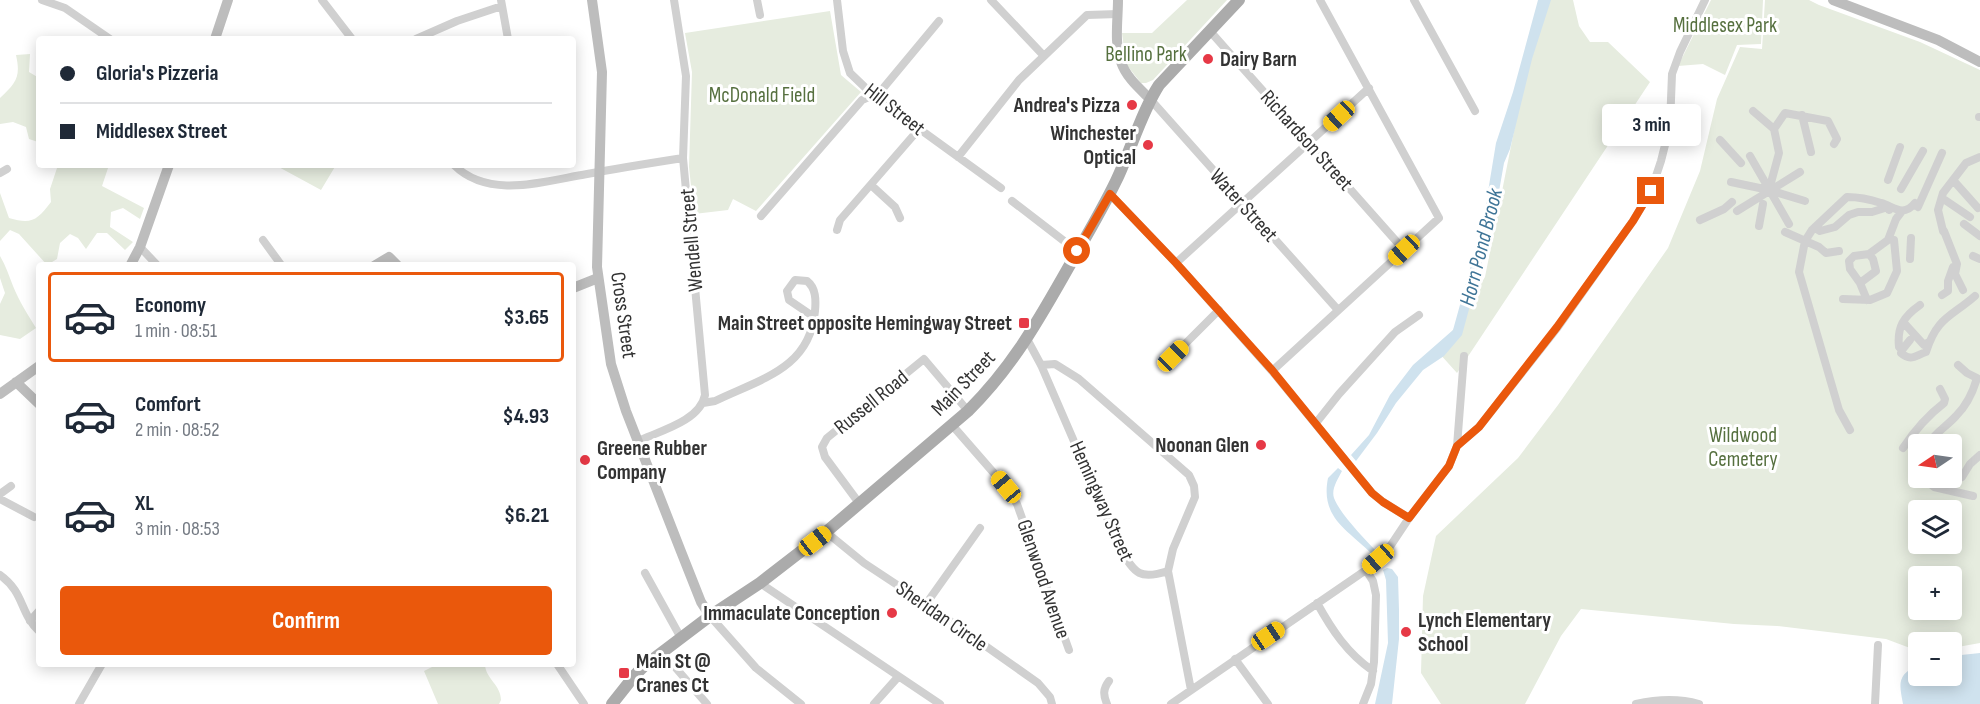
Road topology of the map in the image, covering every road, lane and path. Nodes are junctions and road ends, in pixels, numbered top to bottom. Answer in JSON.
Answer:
{"nodes":[{"id":1,"x":42,"y":0,"type":"edge"},
{"id":2,"x":228,"y":0,"type":"edge"},
{"id":3,"x":322,"y":0,"type":"edge"},
{"id":4,"x":592,"y":0,"type":"edge"},
{"id":5,"x":674,"y":0,"type":"edge"},
{"id":6,"x":757,"y":0,"type":"edge"},
{"id":7,"x":837,"y":0,"type":"edge"},
{"id":8,"x":991,"y":0,"type":"edge"},
{"id":9,"x":1118,"y":0,"type":"edge"},
{"id":10,"x":1239,"y":0,"type":"edge"},
{"id":11,"x":1320,"y":0,"type":"edge"},
{"id":12,"x":1413,"y":0,"type":"edge"},
{"id":13,"x":1705,"y":0,"type":"edge"},
{"id":14,"x":1833,"y":0,"type":"edge"},
{"id":15,"x":501,"y":3,"type":"edge"},
{"id":16,"x":1118,"y":14,"type":"junction"},
{"id":17,"x":760,"y":15,"type":"dead end"},
{"id":18,"x":939,"y":21,"type":"dead end"},
{"id":19,"x":1209,"y":30,"type":"junction"},
{"id":20,"x":106,"y":36,"type":"edge"},
{"id":21,"x":215,"y":36,"type":"edge"},
{"id":22,"x":350,"y":36,"type":"edge"},
{"id":23,"x":423,"y":36,"type":"edge"},
{"id":24,"x":507,"y":36,"type":"edge"},
{"id":25,"x":1044,"y":56,"type":"junction"},
{"id":26,"x":1980,"y":62,"type":"edge"},
{"id":27,"x":1369,"y":88,"type":"junction"},
{"id":28,"x":874,"y":96,"type":"junction"},
{"id":29,"x":1150,"y":99,"type":"junction"},
{"id":30,"x":1475,"y":111,"type":"dead end"},
{"id":31,"x":1753,"y":111,"type":"dead end"},
{"id":32,"x":1802,"y":115,"type":"junction"},
{"id":33,"x":919,"y":129,"type":"junction"},
{"id":34,"x":1774,"y":129,"type":"junction"},
{"id":35,"x":1720,"y":140,"type":"dead end"},
{"id":36,"x":1309,"y":143,"type":"junction"},
{"id":37,"x":1834,"y":144,"type":"dead end"},
{"id":38,"x":1900,"y":147,"type":"dead end"},
{"id":39,"x":1923,"y":151,"type":"dead end"},
{"id":40,"x":1810,"y":152,"type":"dead end"},
{"id":41,"x":1942,"y":153,"type":"dead end"},
{"id":42,"x":1750,"y":156,"type":"dead end"},
{"id":43,"x":958,"y":157,"type":"junction"},
{"id":44,"x":1980,"y":157,"type":"edge"},
{"id":45,"x":683,"y":158,"type":"junction"},
{"id":46,"x":1741,"y":163,"type":"dead end"},
{"id":47,"x":168,"y":168,"type":"edge"},
{"id":48,"x":459,"y":168,"type":"edge"},
{"id":49,"x":600,"y":171,"type":"junction"},
{"id":50,"x":1800,"y":172,"type":"dead end"},
{"id":51,"x":1888,"y":180,"type":"dead end"},
{"id":52,"x":1953,"y":180,"type":"junction"},
{"id":53,"x":1731,"y":182,"type":"dead end"},
{"id":54,"x":871,"y":185,"type":"junction"},
{"id":55,"x":1001,"y":188,"type":"dead end"},
{"id":56,"x":1900,"y":189,"type":"dead end"},
{"id":57,"x":1769,"y":190,"type":"junction"},
{"id":58,"x":1110,"y":194,"type":"junction"},
{"id":59,"x":1942,"y":198,"type":"junction"},
{"id":60,"x":1012,"y":201,"type":"dead end"},
{"id":61,"x":1805,"y":201,"type":"dead end"},
{"id":62,"x":1732,"y":202,"type":"dead end"},
{"id":63,"x":1243,"y":204,"type":"junction"},
{"id":64,"x":1763,"y":204,"type":"dead end"},
{"id":65,"x":1888,"y":207,"type":"junction"},
{"id":66,"x":1737,"y":211,"type":"dead end"},
{"id":67,"x":1902,"y":211,"type":"junction"},
{"id":68,"x":1976,"y":212,"type":"edge"},
{"id":69,"x":761,"y":216,"type":"dead end"},
{"id":70,"x":900,"y":218,"type":"dead end"},
{"id":71,"x":1700,"y":220,"type":"dead end"},
{"id":72,"x":1894,"y":222,"type":"junction"},
{"id":73,"x":1789,"y":224,"type":"dead end"},
{"id":74,"x":1965,"y":224,"type":"dead end"},
{"id":75,"x":1759,"y":226,"type":"dead end"},
{"id":76,"x":1815,"y":228,"type":"junction"},
{"id":77,"x":837,"y":230,"type":"dead end"},
{"id":78,"x":1785,"y":232,"type":"dead end"},
{"id":79,"x":1980,"y":236,"type":"edge"},
{"id":80,"x":1911,"y":238,"type":"dead end"},
{"id":81,"x":263,"y":240,"type":"dead end"},
{"id":82,"x":1891,"y":240,"type":"junction"},
{"id":83,"x":1805,"y":241,"type":"junction"},
{"id":84,"x":140,"y":247,"type":"junction"},
{"id":85,"x":1404,"y":250,"type":"junction"},
{"id":86,"x":1077,"y":251,"type":"junction"},
{"id":87,"x":1839,"y":251,"type":"dead end"},
{"id":88,"x":1869,"y":254,"type":"junction"},
{"id":89,"x":1910,"y":260,"type":"dead end"},
{"id":90,"x":1956,"y":260,"type":"junction"},
{"id":91,"x":132,"y":262,"type":"edge"},
{"id":92,"x":154,"y":262,"type":"edge"},
{"id":93,"x":279,"y":262,"type":"edge"},
{"id":94,"x":380,"y":262,"type":"edge"},
{"id":95,"x":394,"y":262,"type":"edge"},
{"id":96,"x":1176,"y":263,"type":"junction"},
{"id":97,"x":598,"y":279,"type":"junction"},
{"id":98,"x":1860,"y":283,"type":"junction"},
{"id":99,"x":576,"y":287,"type":"edge"},
{"id":100,"x":1963,"y":290,"type":"dead end"},
{"id":101,"x":1942,"y":295,"type":"dead end"},
{"id":102,"x":1975,"y":296,"type":"dead end"},
{"id":103,"x":1844,"y":299,"type":"dead end"},
{"id":104,"x":1867,"y":300,"type":"junction"},
{"id":105,"x":1920,"y":305,"type":"dead end"},
{"id":106,"x":1219,"y":310,"type":"junction"},
{"id":107,"x":1338,"y":310,"type":"junction"},
{"id":108,"x":1419,"y":315,"type":"dead end"},
{"id":109,"x":814,"y":317,"type":"junction"},
{"id":110,"x":1904,"y":323,"type":"junction"},
{"id":111,"x":1026,"y":339,"type":"junction"},
{"id":112,"x":1910,"y":340,"type":"dead end"},
{"id":113,"x":1929,"y":342,"type":"junction"},
{"id":114,"x":1902,"y":350,"type":"junction"},
{"id":115,"x":1173,"y":356,"type":"dead end"},
{"id":116,"x":1464,"y":356,"type":"dead end"},
{"id":117,"x":1041,"y":365,"type":"junction"},
{"id":118,"x":1958,"y":365,"type":"dead end"},
{"id":119,"x":36,"y":368,"type":"edge"},
{"id":120,"x":1272,"y":370,"type":"junction"},
{"id":121,"x":1979,"y":379,"type":"edge"},
{"id":122,"x":16,"y":382,"type":"junction"},
{"id":123,"x":1940,"y":389,"type":"dead end"},
{"id":124,"x":0,"y":392,"type":"edge"},
{"id":125,"x":36,"y":402,"type":"edge"},
{"id":126,"x":703,"y":403,"type":"junction"},
{"id":127,"x":968,"y":411,"type":"junction"},
{"id":128,"x":1316,"y":423,"type":"junction"},
{"id":129,"x":952,"y":425,"type":"junction"},
{"id":130,"x":1850,"y":430,"type":"dead end"},
{"id":131,"x":1936,"y":434,"type":"edge"},
{"id":132,"x":638,"y":441,"type":"junction"},
{"id":133,"x":1457,"y":446,"type":"junction"},
{"id":134,"x":1903,"y":448,"type":"dead end"},
{"id":135,"x":1980,"y":455,"type":"edge"},
{"id":136,"x":1962,"y":477,"type":"dead end"},
{"id":137,"x":11,"y":486,"type":"dead end"},
{"id":138,"x":1938,"y":488,"type":"edge"},
{"id":139,"x":0,"y":494,"type":"edge"},
{"id":140,"x":1973,"y":496,"type":"dead end"},
{"id":141,"x":0,"y":499,"type":"edge"},
{"id":142,"x":859,"y":503,"type":"junction"},
{"id":143,"x":34,"y":517,"type":"dead end"},
{"id":144,"x":1409,"y":518,"type":"junction"},
{"id":145,"x":980,"y":528,"type":"dead end"},
{"id":146,"x":826,"y":532,"type":"junction"},
{"id":147,"x":1366,"y":570,"type":"junction"},
{"id":148,"x":1168,"y":571,"type":"junction"},
{"id":149,"x":645,"y":573,"type":"dead end"},
{"id":150,"x":0,"y":575,"type":"edge"},
{"id":151,"x":760,"y":583,"type":"junction"},
{"id":152,"x":1317,"y":603,"type":"junction"},
{"id":153,"x":926,"y":604,"type":"junction"},
{"id":154,"x":36,"y":614,"type":"edge"},
{"id":155,"x":710,"y":616,"type":"junction"},
{"id":156,"x":30,"y":621,"type":"junction"},
{"id":157,"x":36,"y":628,"type":"edge"},
{"id":158,"x":681,"y":638,"type":"junction"},
{"id":159,"x":1878,"y":645,"type":"dead end"},
{"id":160,"x":1069,"y":650,"type":"dead end"},
{"id":161,"x":662,"y":652,"type":"junction"},
{"id":162,"x":1235,"y":659,"type":"junction"},
{"id":163,"x":98,"y":667,"type":"edge"},
{"id":164,"x":559,"y":667,"type":"edge"},
{"id":165,"x":1373,"y":671,"type":"junction"},
{"id":166,"x":898,"y":677,"type":"junction"},
{"id":167,"x":1109,"y":681,"type":"dead end"},
{"id":168,"x":1191,"y":690,"type":"junction"},
{"id":169,"x":79,"y":704,"type":"edge"},
{"id":170,"x":584,"y":704,"type":"edge"},
{"id":171,"x":612,"y":704,"type":"edge"},
{"id":172,"x":707,"y":704,"type":"edge"},
{"id":173,"x":801,"y":704,"type":"edge"},
{"id":174,"x":874,"y":704,"type":"edge"},
{"id":175,"x":940,"y":704,"type":"edge"},
{"id":176,"x":1052,"y":704,"type":"edge"},
{"id":177,"x":1107,"y":704,"type":"edge"},
{"id":178,"x":1171,"y":704,"type":"edge"},
{"id":179,"x":1268,"y":704,"type":"edge"},
{"id":180,"x":1363,"y":704,"type":"edge"},
{"id":181,"x":1636,"y":704,"type":"edge"},
{"id":182,"x":1699,"y":704,"type":"edge"},
{"id":183,"x":1875,"y":704,"type":"edge"}],
"edges":[{"from":1,"to":20,"type":"street"},
{"from":2,"to":21,"type":"street"},
{"from":3,"to":22,"type":"street"},
{"from":4,"to":49,"type":"street","name":"Cross Street"},
{"from":5,"to":45,"type":"street","name":"Wendell Street"},
{"from":6,"to":17,"type":"street"},
{"from":7,"to":28,"type":"street","name":"Hill Street"},
{"from":8,"to":25,"type":"street"},
{"from":9,"to":16,"type":"street"},
{"from":10,"to":19,"type":"main road","name":"Main Street"},
{"from":11,"to":27,"type":"street"},
{"from":12,"to":30,"type":"street"},
{"from":13,"to":133,"type":"street"},
{"from":14,"to":26,"type":"street"},
{"from":15,"to":23,"type":"street"},
{"from":15,"to":24,"type":"street"},
{"from":16,"to":25,"type":"street"},
{"from":16,"to":29,"type":"street"},
{"from":18,"to":28,"type":"street"},
{"from":19,"to":29,"type":"main road","name":"Main Street"},
{"from":19,"to":36,"type":"street","name":"Richardson Street"},
{"from":25,"to":43,"type":"street"},
{"from":27,"to":36,"type":"street"},
{"from":27,"to":85,"type":"street"},
{"from":28,"to":33,"type":"street","name":"Hill Street"},
{"from":28,"to":69,"type":"street"},
{"from":29,"to":58,"type":"main road","name":"Main Street"},
{"from":29,"to":63,"type":"street","name":"Water Street"},
{"from":31,"to":34,"type":"street"},
{"from":32,"to":34,"type":"street"},
{"from":32,"to":37,"type":"street"},
{"from":32,"to":40,"type":"street"},
{"from":33,"to":43,"type":"street","name":"Hill Street"},
{"from":33,"to":54,"type":"street"},
{"from":34,"to":57,"type":"street"},
{"from":35,"to":46,"type":"street"},
{"from":36,"to":63,"type":"street"},
{"from":36,"to":85,"type":"street","name":"Richardson Street"},
{"from":38,"to":51,"type":"street"},
{"from":39,"to":56,"type":"street"},
{"from":41,"to":67,"type":"street"},
{"from":42,"to":57,"type":"street"},
{"from":43,"to":55,"type":"street","name":"Hill Street"},
{"from":44,"to":52,"type":"street"},
{"from":45,"to":49,"type":"street"},
{"from":45,"to":126,"type":"street","name":"Wendell Street"},
{"from":47,"to":84,"type":"street"},
{"from":48,"to":49,"type":"street"},
{"from":49,"to":97,"type":"street","name":"Cross Street"},
{"from":50,"to":57,"type":"street"},
{"from":52,"to":59,"type":"street"},
{"from":52,"to":68,"type":"street"},
{"from":53,"to":57,"type":"street"},
{"from":54,"to":70,"type":"street"},
{"from":54,"to":77,"type":"street"},
{"from":57,"to":61,"type":"street"},
{"from":57,"to":66,"type":"street"},
{"from":57,"to":73,"type":"street"},
{"from":58,"to":86,"type":"main road","name":"Main Street"},
{"from":58,"to":96,"type":"street"},
{"from":59,"to":68,"type":"street"},
{"from":59,"to":90,"type":"street"},
{"from":60,"to":86,"type":"street"},
{"from":62,"to":71,"type":"street"},
{"from":63,"to":96,"type":"street"},
{"from":63,"to":107,"type":"street","name":"Water Street"},
{"from":64,"to":75,"type":"street"},
{"from":65,"to":67,"type":"street"},
{"from":65,"to":72,"type":"street"},
{"from":65,"to":76,"type":"street"},
{"from":65,"to":76,"type":"street"},
{"from":67,"to":72,"type":"street"},
{"from":72,"to":82,"type":"street"},
{"from":74,"to":79,"type":"street"},
{"from":76,"to":83,"type":"street"},
{"from":78,"to":83,"type":"street"},
{"from":80,"to":89,"type":"street"},
{"from":81,"to":93,"type":"street"},
{"from":82,"to":88,"type":"street"},
{"from":82,"to":104,"type":"street"},
{"from":83,"to":87,"type":"street"},
{"from":83,"to":130,"type":"street"},
{"from":84,"to":91,"type":"street"},
{"from":84,"to":92,"type":"street"},
{"from":85,"to":107,"type":"street"},
{"from":86,"to":111,"type":"main road","name":"Main Street"},
{"from":88,"to":98,"type":"street"},
{"from":88,"to":98,"type":"street"},
{"from":90,"to":100,"type":"street"},
{"from":90,"to":101,"type":"street"},
{"from":94,"to":95,"type":"street"},
{"from":96,"to":106,"type":"street"},
{"from":97,"to":99,"type":"street"},
{"from":97,"to":132,"type":"street","name":"Cross Street"},
{"from":98,"to":104,"type":"street"},
{"from":102,"to":113,"type":"street"},
{"from":103,"to":104,"type":"street"},
{"from":105,"to":110,"type":"street"},
{"from":106,"to":115,"type":"street"},
{"from":106,"to":120,"type":"street"},
{"from":107,"to":120,"type":"street"},
{"from":108,"to":128,"type":"street"},
{"from":109,"to":109,"type":"street"},
{"from":109,"to":126,"type":"street"},
{"from":110,"to":113,"type":"street"},
{"from":110,"to":114,"type":"street"},
{"from":111,"to":117,"type":"street","name":"Hemingway Street"},
{"from":111,"to":127,"type":"main road","name":"Main Street"},
{"from":112,"to":114,"type":"street"},
{"from":113,"to":114,"type":"street"},
{"from":116,"to":133,"type":"street"},
{"from":117,"to":148,"type":"street","name":"Hemingway Street"},
{"from":117,"to":148,"type":"street","name":"Hemingway Street"},
{"from":118,"to":121,"type":"street"},
{"from":119,"to":122,"type":"street"},
{"from":120,"to":128,"type":"street"},
{"from":121,"to":131,"type":"street"},
{"from":122,"to":124,"type":"street"},
{"from":122,"to":125,"type":"street"},
{"from":123,"to":134,"type":"street"},
{"from":126,"to":132,"type":"street"},
{"from":127,"to":129,"type":"main road","name":"Main Street"},
{"from":127,"to":142,"type":"street","name":"Russell Road"},
{"from":128,"to":144,"type":"street"},
{"from":129,"to":142,"type":"main road","name":"Main Street"},
{"from":129,"to":160,"type":"street","name":"Glenwood Avenue"},
{"from":132,"to":155,"type":"street","name":"Cross Street"},
{"from":133,"to":144,"type":"street"},
{"from":135,"to":136,"type":"street"},
{"from":137,"to":139,"type":"street"},
{"from":138,"to":140,"type":"street"},
{"from":141,"to":143,"type":"street"},
{"from":142,"to":146,"type":"main road","name":"Main Street"},
{"from":144,"to":147,"type":"street"},
{"from":145,"to":153,"type":"street"},
{"from":146,"to":151,"type":"main road","name":"Main Street"},
{"from":146,"to":153,"type":"street","name":"Sheridan Circle"},
{"from":147,"to":152,"type":"street"},
{"from":147,"to":165,"type":"street"},
{"from":148,"to":168,"type":"street"},
{"from":149,"to":158,"type":"street"},
{"from":150,"to":156,"type":"street"},
{"from":151,"to":155,"type":"main road","name":"Main Street"},
{"from":151,"to":166,"type":"street"},
{"from":152,"to":162,"type":"street"},
{"from":152,"to":165,"type":"street"},
{"from":153,"to":176,"type":"street","name":"Sheridan Circle"},
{"from":154,"to":156,"type":"street"},
{"from":155,"to":158,"type":"main road","name":"Main Street"},
{"from":155,"to":173,"type":"street"},
{"from":156,"to":157,"type":"street"},
{"from":158,"to":161,"type":"main road","name":"Main Street"},
{"from":159,"to":183,"type":"street"},
{"from":161,"to":171,"type":"main road","name":"Main Street"},
{"from":161,"to":172,"type":"street"},
{"from":162,"to":168,"type":"street"},
{"from":162,"to":179,"type":"street"},
{"from":163,"to":169,"type":"street"},
{"from":164,"to":170,"type":"street"},
{"from":165,"to":180,"type":"street"},
{"from":166,"to":174,"type":"street"},
{"from":166,"to":175,"type":"street"},
{"from":167,"to":177,"type":"street"},
{"from":168,"to":178,"type":"street"},
{"from":181,"to":182,"type":"street"}]}
